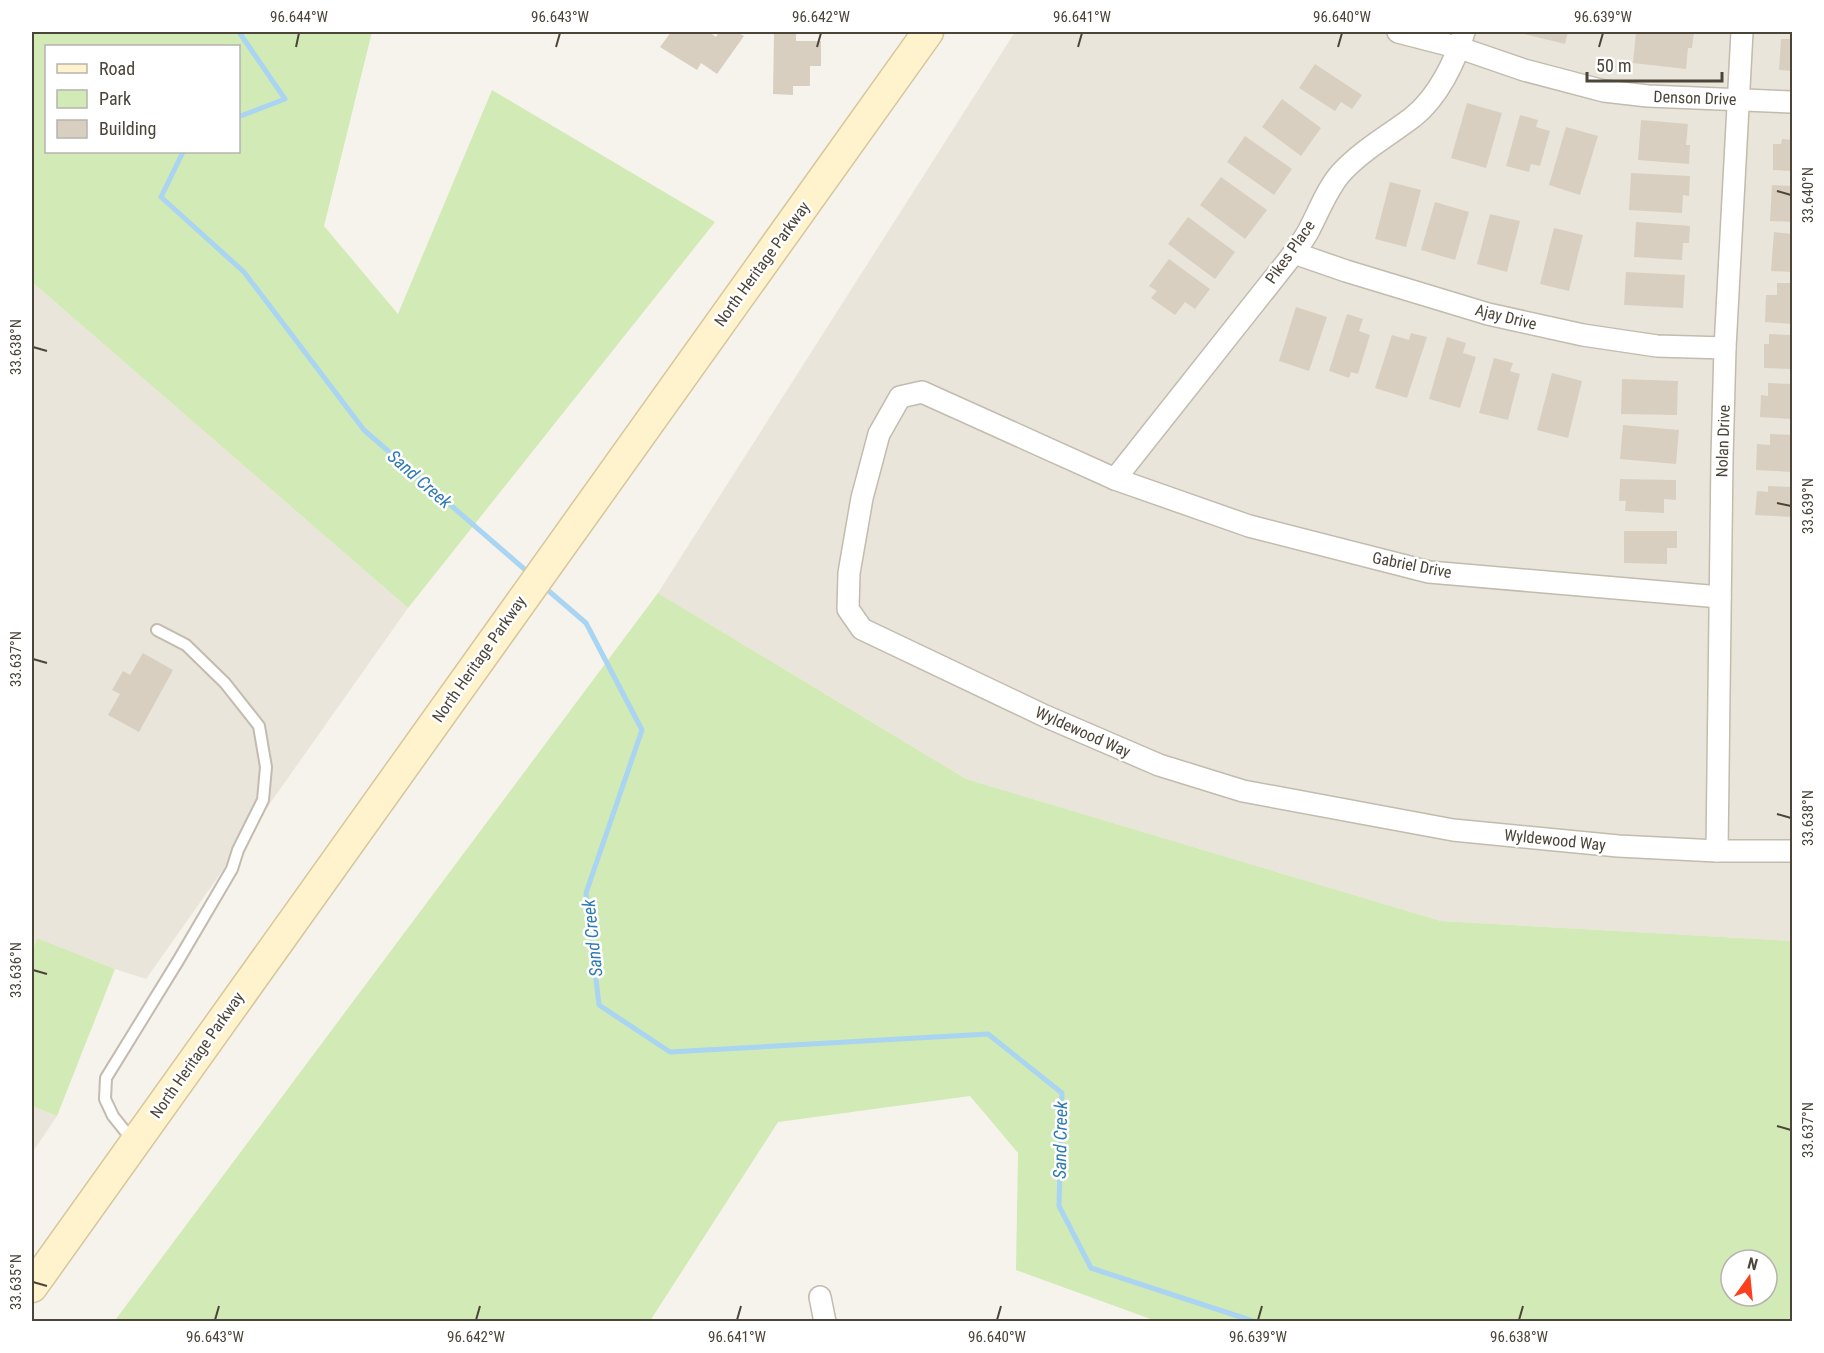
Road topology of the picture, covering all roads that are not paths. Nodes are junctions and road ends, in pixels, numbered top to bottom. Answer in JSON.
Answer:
{"nodes":[{"id":1,"x":928,"y":32,"type":"edge"},
{"id":2,"x":1398,"y":32,"type":"edge"},
{"id":3,"x":1742,"y":32,"type":"edge"},
{"id":4,"x":1462,"y":40,"type":"edge"},
{"id":5,"x":1739,"y":99,"type":"junction"},
{"id":6,"x":1792,"y":102,"type":"edge"},
{"id":7,"x":1294,"y":253,"type":"junction"},
{"id":8,"x":1725,"y":348,"type":"junction"},
{"id":9,"x":1115,"y":479,"type":"junction"},
{"id":10,"x":1720,"y":597,"type":"junction"},
{"id":11,"x":157,"y":630,"type":"dead end"},
{"id":12,"x":1717,"y":851,"type":"junction"},
{"id":13,"x":1792,"y":851,"type":"edge"},
{"id":14,"x":135,"y":1143,"type":"junction"},
{"id":15,"x":32,"y":1287,"type":"edge"},
{"id":16,"x":820,"y":1297,"type":"dead end"},
{"id":17,"x":825,"y":1322,"type":"edge"}],
"edges":[{"from":1,"to":14,"type":"main road","name":"North Heritage Parkway"},
{"from":2,"to":4,"type":"street","name":"Denson Drive"},
{"from":3,"to":5,"type":"street","name":"Nolan Drive"},
{"from":4,"to":5,"type":"street","name":"Denson Drive"},
{"from":4,"to":7,"type":"street","name":"Pikes Place"},
{"from":5,"to":6,"type":"street","name":"Denson Drive"},
{"from":5,"to":8,"type":"street","name":"Nolan Drive"},
{"from":7,"to":8,"type":"street","name":"Ajay Drive"},
{"from":7,"to":9,"type":"street","name":"Pikes Place"},
{"from":8,"to":10,"type":"street","name":"Nolan Drive"},
{"from":9,"to":10,"type":"street","name":"Gabriel Drive"},
{"from":9,"to":12,"type":"street","name":"Wyldewood Way"},
{"from":10,"to":12,"type":"street","name":"Nolan Drive"},
{"from":11,"to":14,"type":"lane"},
{"from":12,"to":13,"type":"street","name":"Wyldewood Way"},
{"from":14,"to":15,"type":"main road","name":"North Heritage Parkway"},
{"from":16,"to":17,"type":"street"}]}
